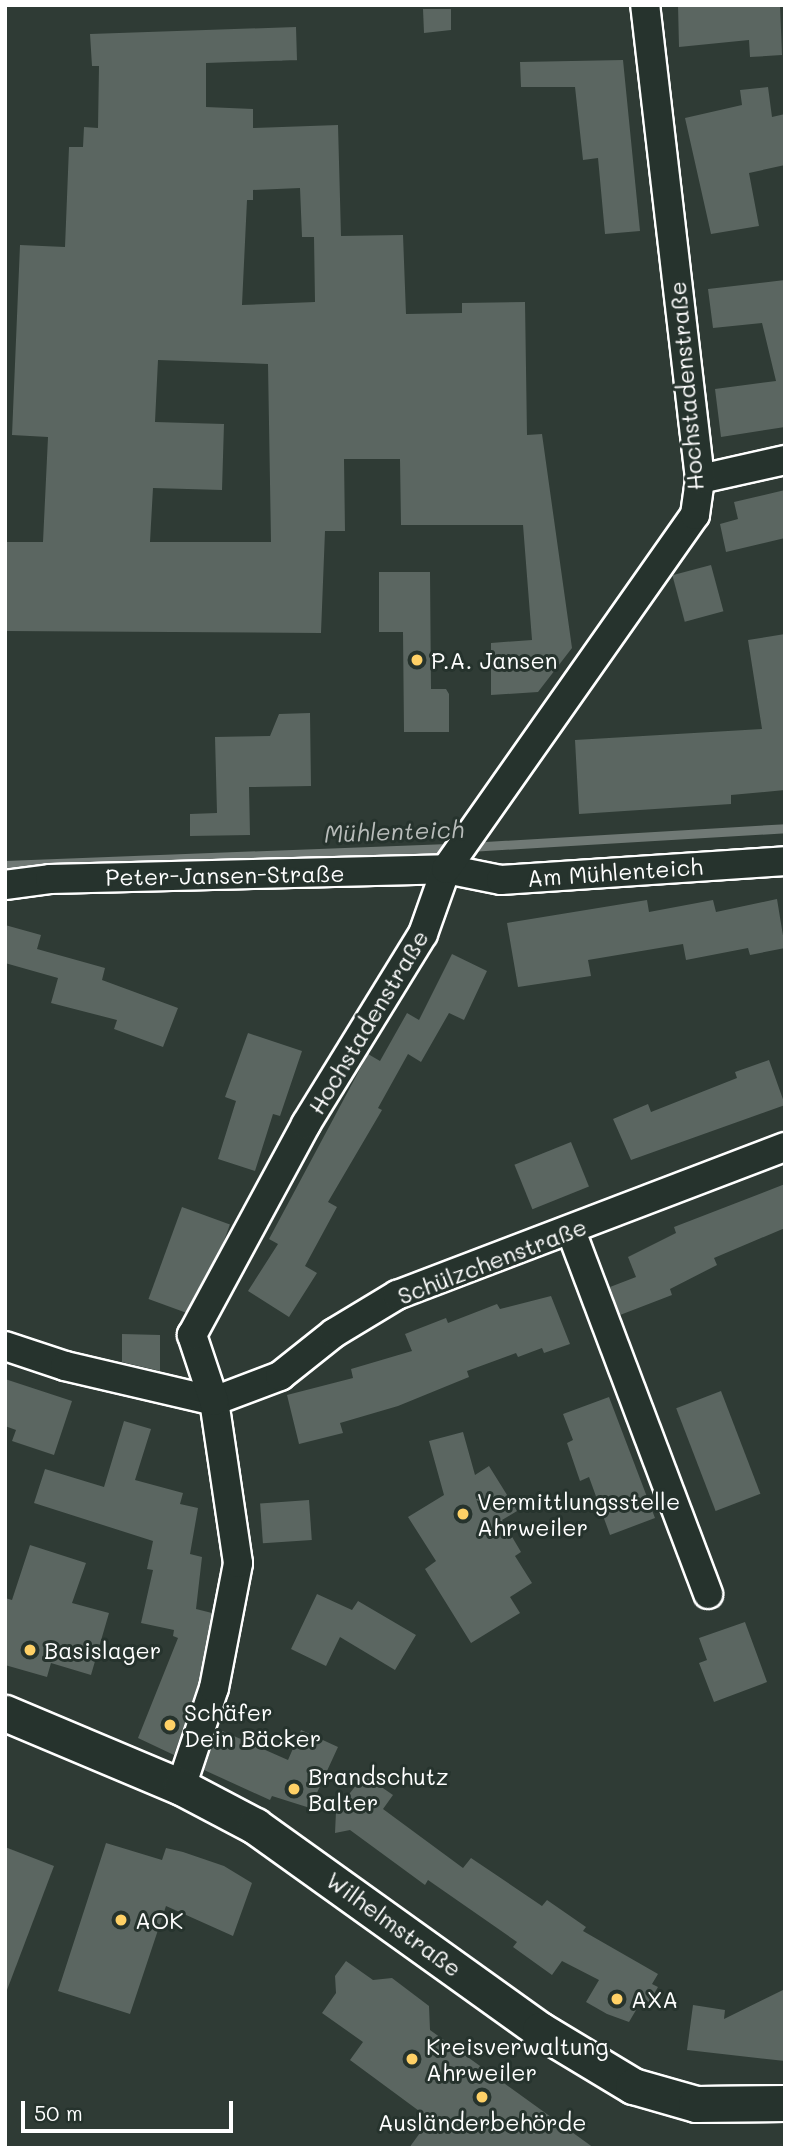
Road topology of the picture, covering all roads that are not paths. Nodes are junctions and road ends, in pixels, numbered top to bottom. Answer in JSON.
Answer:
{"nodes":[{"id":1,"x":645,"y":5,"type":"edge"},
{"id":2,"x":785,"y":460,"type":"edge"},
{"id":3,"x":700,"y":479,"type":"junction"},
{"id":4,"x":456,"y":855,"type":"junction"},
{"id":5,"x":785,"y":861,"type":"edge"},
{"id":6,"x":5,"y":885,"type":"edge"},
{"id":7,"x":785,"y":1147,"type":"edge"},
{"id":8,"x":571,"y":1231,"type":"junction"},
{"id":9,"x":5,"y":1346,"type":"edge"},
{"id":10,"x":214,"y":1401,"type":"junction"},
{"id":11,"x":708,"y":1594,"type":"dead end"},
{"id":12,"x":5,"y":1713,"type":"edge"},
{"id":13,"x":181,"y":1787,"type":"junction"},
{"id":14,"x":785,"y":2102,"type":"edge"}],
"edges":[{"from":1,"to":3,"type":"street","name":"Hochstadenstraße"},
{"from":2,"to":3,"type":"street"},
{"from":3,"to":4,"type":"street","name":"Hochstadenstraße"},
{"from":4,"to":5,"type":"street","name":"Am Mühlenteich"},
{"from":4,"to":6,"type":"street","name":"Peter-Jansen-Straße"},
{"from":4,"to":10,"type":"street","name":"Hochstadenstraße"},
{"from":7,"to":8,"type":"street","name":"Schülzchenstraße"},
{"from":8,"to":10,"type":"street","name":"Schülzchenstraße"},
{"from":8,"to":11,"type":"street"},
{"from":9,"to":10,"type":"street"},
{"from":10,"to":13,"type":"street","name":"Hochstadenstraße"},
{"from":12,"to":13,"type":"main road","name":"Wilhelmstraße"},
{"from":13,"to":14,"type":"main road","name":"Wilhelmstraße"}]}
